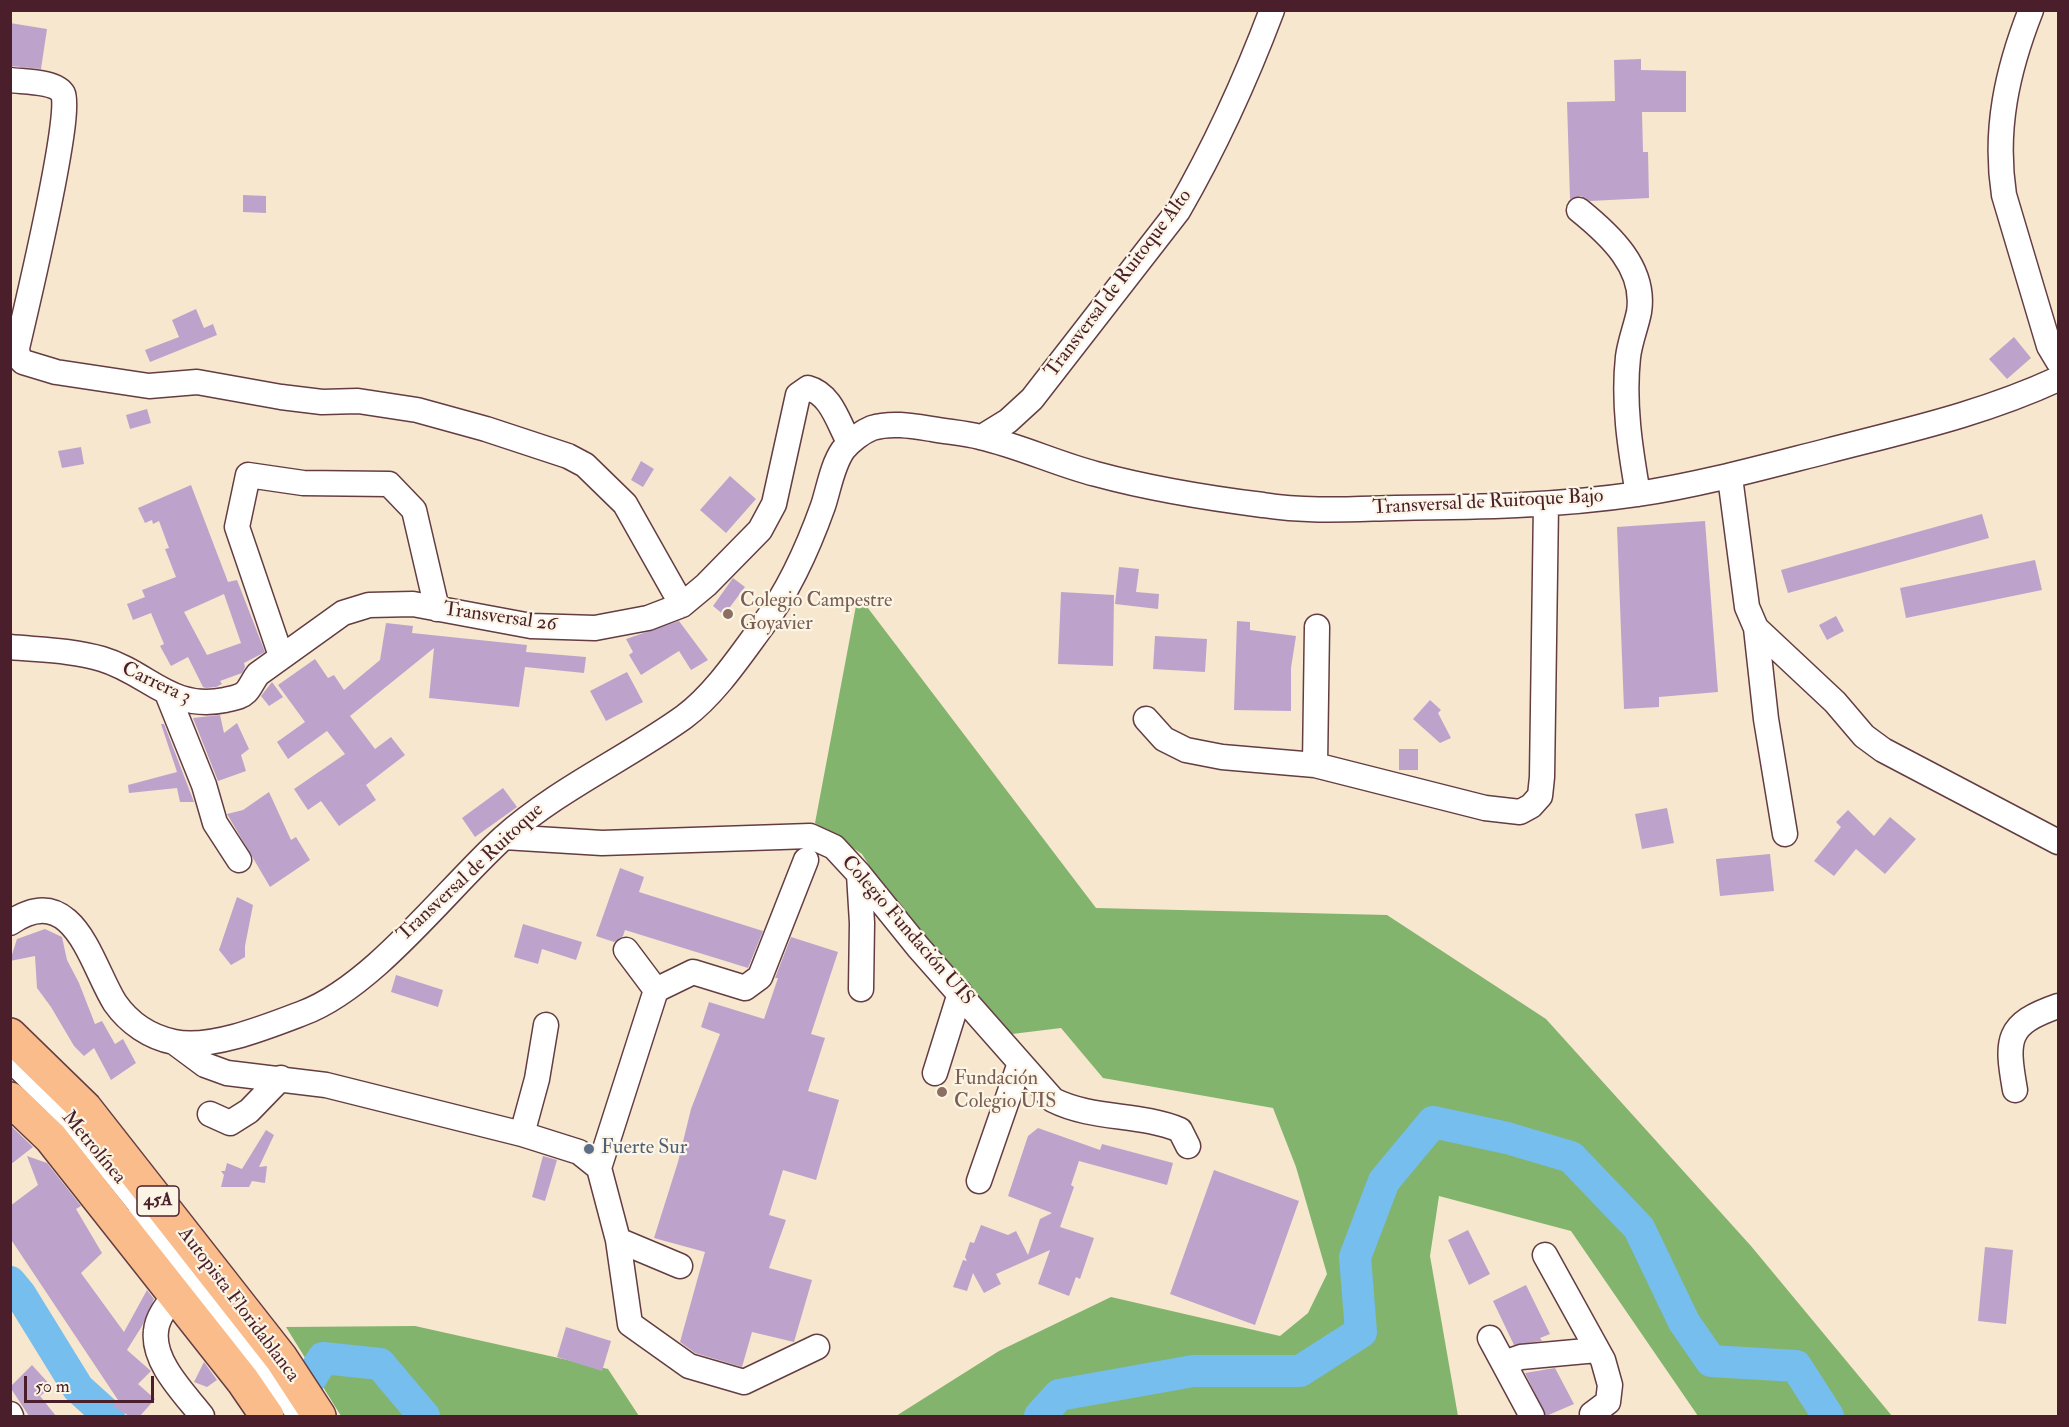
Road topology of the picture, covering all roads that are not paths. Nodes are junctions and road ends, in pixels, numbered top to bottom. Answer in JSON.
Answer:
{"nodes":[{"id":1,"x":1272,"y":10,"type":"edge"},
{"id":2,"x":2031,"y":10,"type":"edge"},
{"id":3,"x":10,"y":80,"type":"edge"},
{"id":4,"x":1579,"y":210,"type":"dead end"},
{"id":5,"x":2058,"y":361,"type":"edge"},
{"id":6,"x":2058,"y":379,"type":"edge"},
{"id":7,"x":982,"y":437,"type":"junction"},
{"id":8,"x":849,"y":442,"type":"junction"},
{"id":9,"x":1730,"y":477,"type":"junction"},
{"id":10,"x":1638,"y":494,"type":"junction"},
{"id":11,"x":1546,"y":504,"type":"junction"},
{"id":12,"x":682,"y":605,"type":"junction"},
{"id":13,"x":437,"y":609,"type":"junction"},
{"id":14,"x":343,"y":613,"type":"joint"},
{"id":15,"x":1317,"y":627,"type":"dead end"},
{"id":16,"x":1756,"y":628,"type":"junction"},
{"id":17,"x":10,"y":647,"type":"edge"},
{"id":18,"x":281,"y":656,"type":"junction"},
{"id":19,"x":167,"y":693,"type":"junction"},
{"id":20,"x":1146,"y":719,"type":"dead end"},
{"id":21,"x":1315,"y":765,"type":"junction"},
{"id":22,"x":1785,"y":834,"type":"dead end"},
{"id":23,"x":504,"y":837,"type":"junction"},
{"id":24,"x":2058,"y":842,"type":"edge"},
{"id":25,"x":239,"y":860,"type":"dead end"},
{"id":26,"x":806,"y":860,"type":"dead end"},
{"id":27,"x":859,"y":874,"type":"junction"},
{"id":28,"x":10,"y":923,"type":"edge"},
{"id":29,"x":626,"y":950,"type":"dead end"},
{"id":30,"x":861,"y":989,"type":"dead end"},
{"id":31,"x":656,"y":990,"type":"junction"},
{"id":32,"x":960,"y":993,"type":"junction"},
{"id":33,"x":2058,"y":1006,"type":"edge"},
{"id":34,"x":10,"y":1016,"type":"edge"},
{"id":35,"x":546,"y":1025,"type":"dead end"},
{"id":36,"x":174,"y":1042,"type":"junction"},
{"id":37,"x":15,"y":1055,"type":"edge"},
{"id":38,"x":1020,"y":1063,"type":"junction"},
{"id":39,"x":935,"y":1073,"type":"dead end"},
{"id":40,"x":281,"y":1078,"type":"junction"},
{"id":41,"x":2015,"y":1090,"type":"dead end"},
{"id":42,"x":10,"y":1099,"type":"edge"},
{"id":43,"x":210,"y":1114,"type":"dead end"},
{"id":44,"x":522,"y":1134,"type":"junction"},
{"id":45,"x":1188,"y":1146,"type":"dead end"},
{"id":46,"x":598,"y":1168,"type":"junction"},
{"id":47,"x":979,"y":1181,"type":"dead end"},
{"id":48,"x":618,"y":1240,"type":"junction"},
{"id":49,"x":1545,"y":1255,"type":"dead end"},
{"id":50,"x":680,"y":1266,"type":"dead end"},
{"id":51,"x":176,"y":1294,"type":"junction"},
{"id":52,"x":1490,"y":1338,"type":"dead end"},
{"id":53,"x":817,"y":1347,"type":"dead end"},
{"id":54,"x":1597,"y":1350,"type":"junction"},
{"id":55,"x":1504,"y":1363,"type":"junction"},
{"id":56,"x":263,"y":1369,"type":"junction"},
{"id":57,"x":1592,"y":1414,"type":"dead end"},
{"id":58,"x":202,"y":1416,"type":"edge"},
{"id":59,"x":267,"y":1416,"type":"edge"},
{"id":60,"x":286,"y":1416,"type":"edge"},
{"id":61,"x":299,"y":1416,"type":"edge"},
{"id":62,"x":319,"y":1416,"type":"edge"},
{"id":63,"x":1532,"y":1416,"type":"edge"}],
"edges":[{"from":1,"to":7,"type":"street","name":"Transversal de Ruitoque Alto"},
{"from":2,"to":5,"type":"street"},
{"from":3,"to":12,"type":"street"},
{"from":4,"to":10,"type":"street"},
{"from":6,"to":9,"type":"street","name":"Transversal de Ruitoque Bajo"},
{"from":7,"to":8,"type":"street"},
{"from":7,"to":11,"type":"street","name":"Transversal de Ruitoque Bajo"},
{"from":8,"to":12,"type":"street","name":"Transversal 26"},
{"from":8,"to":23,"type":"street","name":"Transversal de Ruitoque"},
{"from":9,"to":10,"type":"street","name":"Transversal de Ruitoque Bajo"},
{"from":9,"to":16,"type":"street"},
{"from":10,"to":11,"type":"street","name":"Transversal de Ruitoque Bajo"},
{"from":11,"to":21,"type":"street"},
{"from":12,"to":13,"type":"street","name":"Transversal 26"},
{"from":13,"to":14,"type":"street","name":"Transversal 26"},
{"from":13,"to":18,"type":"street"},
{"from":14,"to":18,"type":"street","name":"Carrera 3"},
{"from":15,"to":21,"type":"street"},
{"from":16,"to":22,"type":"street"},
{"from":16,"to":24,"type":"street"},
{"from":17,"to":19,"type":"street","name":"Carrera 3"},
{"from":18,"to":19,"type":"street","name":"Carrera 3"},
{"from":19,"to":25,"type":"street"},
{"from":20,"to":21,"type":"street"},
{"from":23,"to":27,"type":"street","name":"Colegio Fundación UIS"},
{"from":23,"to":36,"type":"street","name":"Transversal de Ruitoque"},
{"from":26,"to":31,"type":"street"},
{"from":27,"to":30,"type":"street"},
{"from":27,"to":32,"type":"street","name":"Colegio Fundación UIS"},
{"from":28,"to":36,"type":"street","name":"Transversal de Ruitoque"},
{"from":29,"to":31,"type":"street"},
{"from":31,"to":46,"type":"street"},
{"from":32,"to":38,"type":"street","name":"Colegio Fundación UIS"},
{"from":32,"to":39,"type":"street"},
{"from":33,"to":41,"type":"street"},
{"from":34,"to":37,"type":"street"},
{"from":35,"to":44,"type":"street"},
{"from":36,"to":40,"type":"street"},
{"from":37,"to":56,"type":"highway","name":"Autopista Floridablanca","number":"45A"},
{"from":38,"to":45,"type":"street","name":"Colegio Fundación UIS"},
{"from":38,"to":47,"type":"street"},
{"from":40,"to":43,"type":"street"},
{"from":40,"to":44,"type":"street"},
{"from":42,"to":51,"type":"highway","name":"Autopista Floridablanca","number":"45A"},
{"from":44,"to":46,"type":"street"},
{"from":46,"to":48,"type":"street"},
{"from":48,"to":50,"type":"street"},
{"from":48,"to":53,"type":"street"},
{"from":49,"to":54,"type":"street"},
{"from":51,"to":56,"type":"highway","name":"Autopista Floridablanca","number":"45A"},
{"from":51,"to":58,"type":"street"},
{"from":52,"to":55,"type":"street"},
{"from":54,"to":55,"type":"street"},
{"from":54,"to":57,"type":"street"},
{"from":55,"to":63,"type":"street"},
{"from":56,"to":59,"type":"highway","name":"Autopista Floridablanca","number":"45A"},
{"from":56,"to":60,"type":"street"},
{"from":56,"to":61,"type":"street"},
{"from":56,"to":62,"type":"highway","name":"Autopista Floridablanca","number":"45A"}]}
